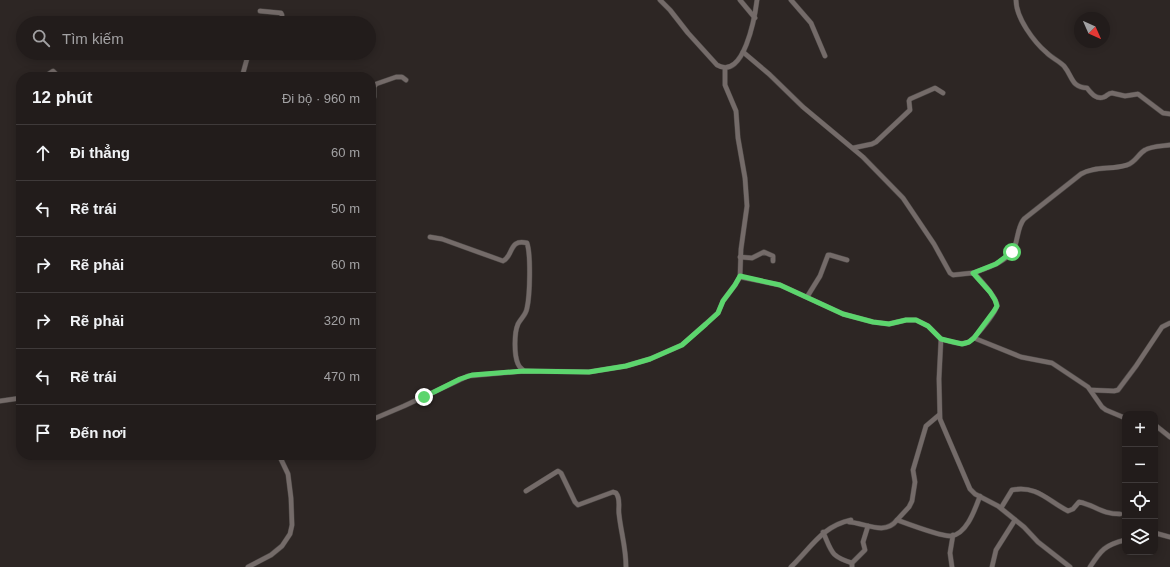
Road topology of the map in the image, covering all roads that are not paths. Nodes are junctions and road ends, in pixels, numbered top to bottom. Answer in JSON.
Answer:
{"nodes":[{"id":1,"x":660,"y":0,"type":"edge"},
{"id":2,"x":740,"y":0,"type":"edge"},
{"id":3,"x":757,"y":0,"type":"edge"},
{"id":4,"x":791,"y":0,"type":"edge"},
{"id":5,"x":1016,"y":0,"type":"edge"},
{"id":6,"x":260,"y":10,"type":"dead end"},
{"id":7,"x":282,"y":16,"type":"edge"},
{"id":8,"x":755,"y":18,"type":"junction"},
{"id":9,"x":743,"y":52,"type":"junction"},
{"id":10,"x":825,"y":56,"type":"dead end"},
{"id":11,"x":247,"y":60,"type":"edge"},
{"id":12,"x":725,"y":68,"type":"junction"},
{"id":13,"x":243,"y":72,"type":"edge"},
{"id":14,"x":406,"y":80,"type":"dead end"},
{"id":15,"x":376,"y":84,"type":"edge"},
{"id":16,"x":943,"y":93,"type":"dead end"},
{"id":17,"x":1170,"y":114,"type":"edge"},
{"id":18,"x":1170,"y":145,"type":"edge"},
{"id":19,"x":853,"y":148,"type":"junction"},
{"id":20,"x":430,"y":237,"type":"dead end"},
{"id":21,"x":740,"y":257,"type":"junction"},
{"id":22,"x":847,"y":260,"type":"dead end"},
{"id":23,"x":773,"y":261,"type":"dead end"},
{"id":24,"x":973,"y":273,"type":"junction"},
{"id":25,"x":740,"y":276,"type":"junction"},
{"id":26,"x":807,"y":297,"type":"junction"},
{"id":27,"x":1170,"y":324,"type":"edge"},
{"id":28,"x":974,"y":338,"type":"junction"},
{"id":29,"x":941,"y":339,"type":"junction"},
{"id":30,"x":524,"y":371,"type":"junction"},
{"id":31,"x":1091,"y":390,"type":"junction"},
{"id":32,"x":16,"y":398,"type":"edge"},
{"id":33,"x":0,"y":401,"type":"edge"},
{"id":34,"x":939,"y":415,"type":"junction"},
{"id":35,"x":1122,"y":417,"type":"edge"},
{"id":36,"x":376,"y":418,"type":"edge"},
{"id":37,"x":1158,"y":427,"type":"edge"},
{"id":38,"x":1170,"y":437,"type":"edge"},
{"id":39,"x":281,"y":460,"type":"edge"},
{"id":40,"x":526,"y":491,"type":"dead end"},
{"id":41,"x":980,"y":496,"type":"junction"},
{"id":42,"x":1001,"y":508,"type":"junction"},
{"id":43,"x":1120,"y":514,"type":"dead end"},
{"id":44,"x":897,"y":520,"type":"junction"},
{"id":45,"x":1015,"y":520,"type":"junction"},
{"id":46,"x":868,"y":526,"type":"junction"},
{"id":47,"x":823,"y":532,"type":"junction"},
{"id":48,"x":1158,"y":534,"type":"edge"},
{"id":49,"x":953,"y":536,"type":"junction"},
{"id":50,"x":1170,"y":537,"type":"edge"},
{"id":51,"x":1122,"y":541,"type":"edge"},
{"id":52,"x":852,"y":565,"type":"edge"},
{"id":53,"x":248,"y":567,"type":"edge"},
{"id":54,"x":626,"y":567,"type":"edge"},
{"id":55,"x":791,"y":567,"type":"edge"},
{"id":56,"x":952,"y":567,"type":"edge"},
{"id":57,"x":992,"y":567,"type":"edge"},
{"id":58,"x":1070,"y":567,"type":"edge"},
{"id":59,"x":1090,"y":567,"type":"edge"}],
"edges":[{"from":1,"to":12,"type":"street"},
{"from":2,"to":8,"type":"street"},
{"from":3,"to":8,"type":"street"},
{"from":4,"to":10,"type":"street"},
{"from":5,"to":17,"type":"street"},
{"from":6,"to":7,"type":"street"},
{"from":8,"to":9,"type":"street"},
{"from":9,"to":12,"type":"street"},
{"from":9,"to":19,"type":"street"},
{"from":11,"to":13,"type":"street"},
{"from":12,"to":21,"type":"street"},
{"from":14,"to":15,"type":"street"},
{"from":16,"to":19,"type":"street"},
{"from":18,"to":24,"type":"street"},
{"from":19,"to":24,"type":"street"},
{"from":20,"to":30,"type":"street"},
{"from":21,"to":23,"type":"street"},
{"from":21,"to":25,"type":"street"},
{"from":22,"to":26,"type":"street"},
{"from":24,"to":28,"type":"street"},
{"from":25,"to":26,"type":"street"},
{"from":25,"to":30,"type":"street"},
{"from":26,"to":29,"type":"street"},
{"from":27,"to":31,"type":"street"},
{"from":28,"to":29,"type":"street"},
{"from":28,"to":31,"type":"street"},
{"from":29,"to":34,"type":"street"},
{"from":30,"to":36,"type":"street"},
{"from":31,"to":35,"type":"street"},
{"from":32,"to":33,"type":"street"},
{"from":34,"to":41,"type":"street"},
{"from":34,"to":44,"type":"street"},
{"from":37,"to":38,"type":"street"},
{"from":39,"to":53,"type":"street"},
{"from":40,"to":54,"type":"street"},
{"from":41,"to":42,"type":"street"},
{"from":41,"to":49,"type":"street"},
{"from":42,"to":43,"type":"street"},
{"from":42,"to":45,"type":"street"},
{"from":44,"to":46,"type":"street"},
{"from":44,"to":49,"type":"street"},
{"from":45,"to":57,"type":"street"},
{"from":45,"to":58,"type":"street"},
{"from":46,"to":47,"type":"street"},
{"from":46,"to":52,"type":"street"},
{"from":47,"to":52,"type":"street"},
{"from":47,"to":55,"type":"street"},
{"from":48,"to":50,"type":"street"},
{"from":49,"to":56,"type":"street"},
{"from":51,"to":59,"type":"street"}]}
